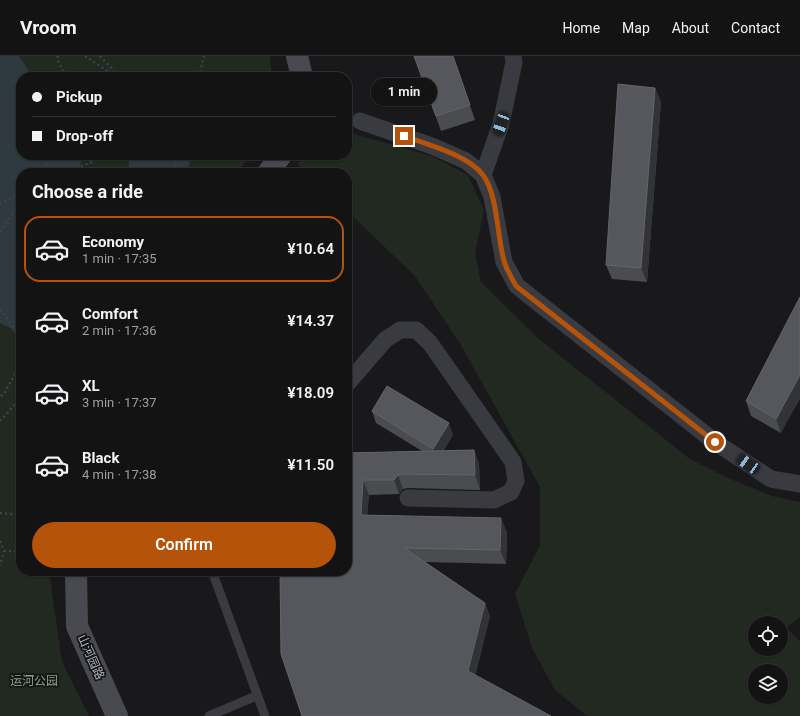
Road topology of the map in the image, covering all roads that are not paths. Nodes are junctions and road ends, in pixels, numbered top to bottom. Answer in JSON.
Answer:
{"nodes":[{"id":1,"x":297,"y":56,"type":"edge"},
{"id":2,"x":513,"y":56,"type":"edge"},
{"id":3,"x":301,"y":72,"type":"edge"},
{"id":4,"x":360,"y":121,"type":"dead end"},
{"id":5,"x":483,"y":175,"type":"junction"},
{"id":6,"x":352,"y":378,"type":"edge"},
{"id":7,"x":800,"y":484,"type":"edge"},
{"id":8,"x":408,"y":498,"type":"dead end"},
{"id":9,"x":76,"y":576,"type":"edge"},
{"id":10,"x":214,"y":576,"type":"edge"},
{"id":11,"x":256,"y":696,"type":"junction"},
{"id":12,"x":117,"y":716,"type":"edge"},
{"id":13,"x":209,"y":716,"type":"edge"},
{"id":14,"x":265,"y":716,"type":"edge"}],
"edges":[{"from":1,"to":3,"type":"street"},
{"from":2,"to":5,"type":"street"},
{"from":4,"to":5,"type":"street"},
{"from":5,"to":7,"type":"street"},
{"from":6,"to":8,"type":"street"},
{"from":9,"to":12,"type":"street","name":"山河园路"},
{"from":10,"to":11,"type":"lane"},
{"from":11,"to":13,"type":"lane"},
{"from":11,"to":14,"type":"lane"}]}
